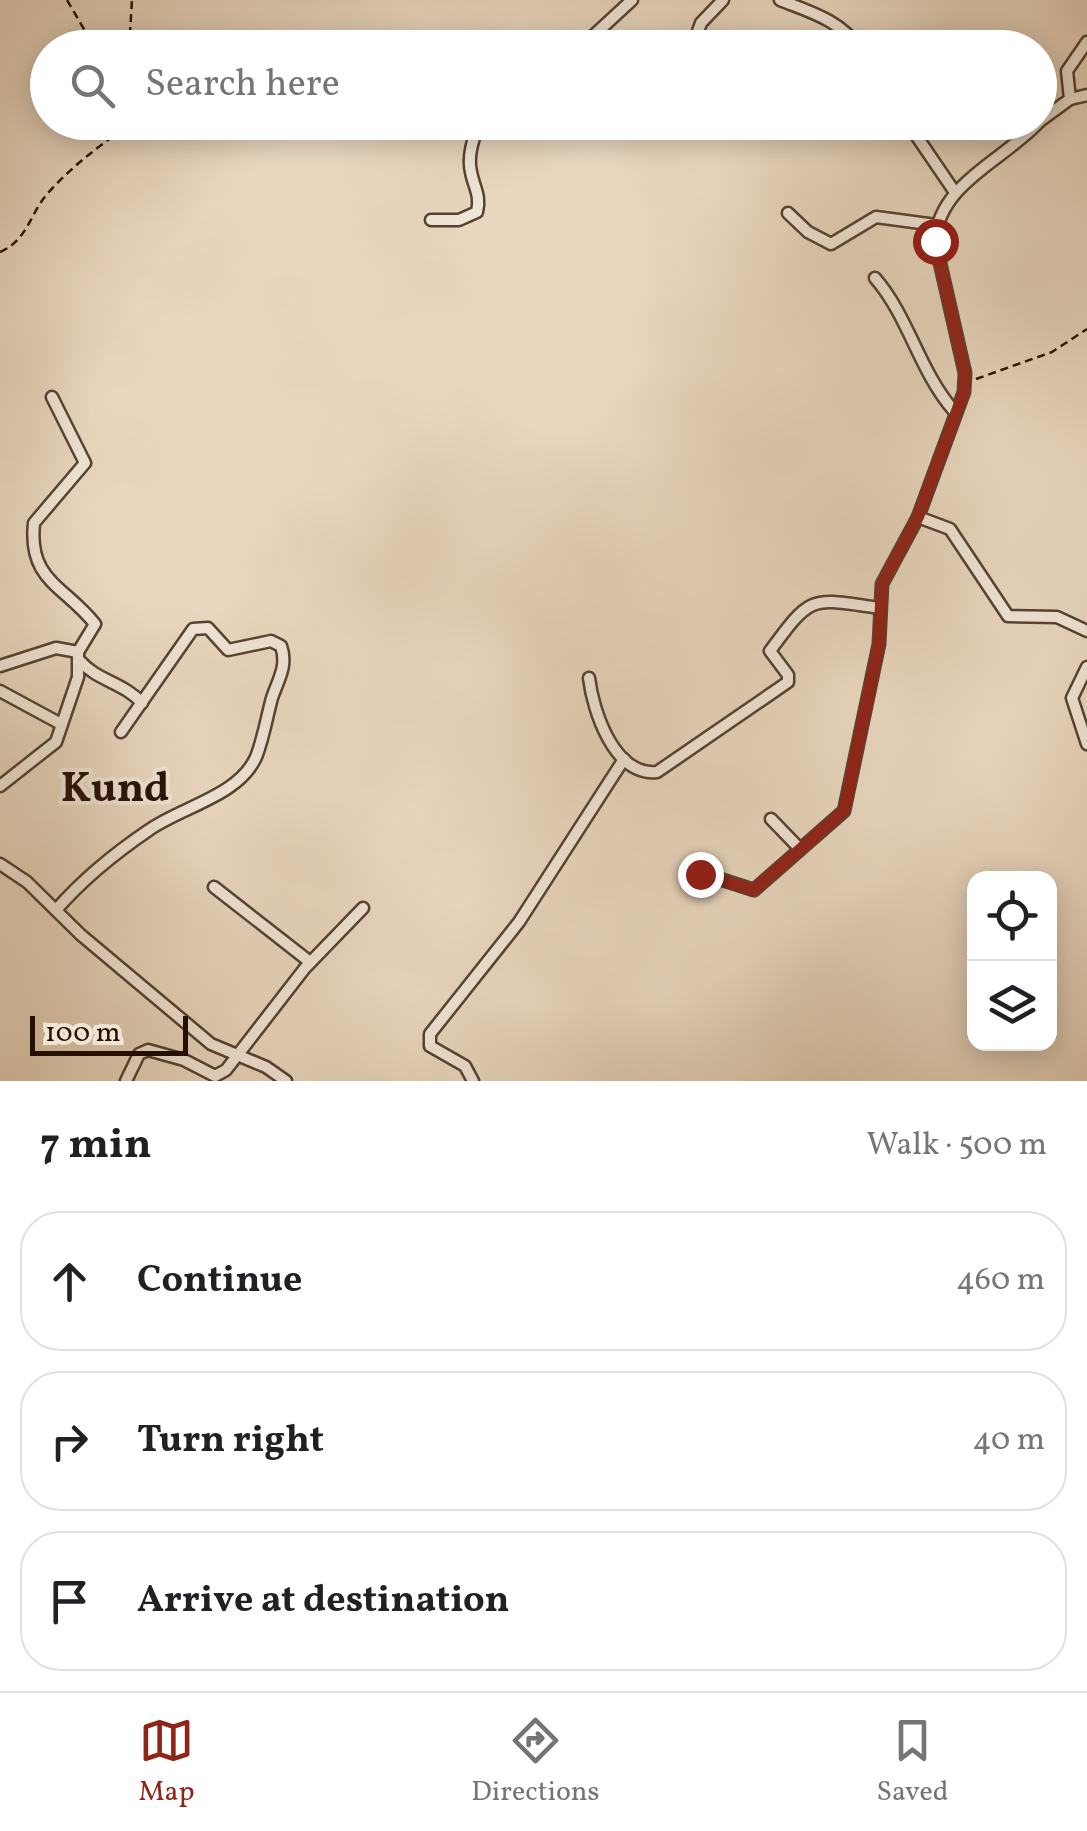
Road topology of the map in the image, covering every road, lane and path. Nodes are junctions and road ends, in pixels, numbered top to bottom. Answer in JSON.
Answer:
{"nodes":[{"id":1,"x":67,"y":0,"type":"edge"},
{"id":2,"x":132,"y":0,"type":"edge"},
{"id":3,"x":632,"y":0,"type":"edge"},
{"id":4,"x":723,"y":0,"type":"edge"},
{"id":5,"x":780,"y":0,"type":"edge"},
{"id":6,"x":84,"y":30,"type":"edge"},
{"id":7,"x":130,"y":30,"type":"edge"},
{"id":8,"x":600,"y":30,"type":"edge"},
{"id":9,"x":698,"y":30,"type":"edge"},
{"id":10,"x":847,"y":30,"type":"edge"},
{"id":11,"x":1087,"y":42,"type":"edge"},
{"id":12,"x":1087,"y":95,"type":"edge"},
{"id":13,"x":1070,"y":98,"type":"junction"},
{"id":14,"x":1057,"y":108,"type":"edge"},
{"id":15,"x":109,"y":140,"type":"edge"},
{"id":16,"x":475,"y":140,"type":"edge"},
{"id":17,"x":919,"y":140,"type":"edge"},
{"id":18,"x":1020,"y":140,"type":"edge"},
{"id":19,"x":954,"y":192,"type":"junction"},
{"id":20,"x":788,"y":212,"type":"dead end"},
{"id":21,"x":430,"y":220,"type":"dead end"},
{"id":22,"x":936,"y":225,"type":"junction"},
{"id":23,"x":0,"y":252,"type":"edge"},
{"id":24,"x":875,"y":278,"type":"dead end"},
{"id":25,"x":1087,"y":328,"type":"edge"},
{"id":26,"x":966,"y":384,"type":"junction"},
{"id":27,"x":52,"y":397,"type":"dead end"},
{"id":28,"x":954,"y":411,"type":"junction"},
{"id":29,"x":918,"y":517,"type":"junction"},
{"id":30,"x":879,"y":608,"type":"junction"},
{"id":31,"x":1087,"y":631,"type":"edge"},
{"id":32,"x":79,"y":655,"type":"junction"},
{"id":33,"x":0,"y":666,"type":"edge"},
{"id":34,"x":1087,"y":667,"type":"edge"},
{"id":35,"x":589,"y":678,"type":"dead end"},
{"id":36,"x":0,"y":691,"type":"edge"},
{"id":37,"x":142,"y":703,"type":"junction"},
{"id":38,"x":61,"y":724,"type":"junction"},
{"id":39,"x":120,"y":732,"type":"dead end"},
{"id":40,"x":1087,"y":744,"type":"edge"},
{"id":41,"x":624,"y":758,"type":"junction"},
{"id":42,"x":0,"y":786,"type":"edge"},
{"id":43,"x":771,"y":819,"type":"dead end"},
{"id":44,"x":799,"y":848,"type":"junction"},
{"id":45,"x":0,"y":864,"type":"edge"},
{"id":46,"x":700,"y":874,"type":"dead end"},
{"id":47,"x":214,"y":888,"type":"dead end"},
{"id":48,"x":363,"y":908,"type":"dead end"},
{"id":49,"x":56,"y":910,"type":"junction"},
{"id":50,"x":310,"y":962,"type":"junction"},
{"id":51,"x":239,"y":1055,"type":"junction"},
{"id":52,"x":126,"y":1081,"type":"edge"},
{"id":53,"x":286,"y":1081,"type":"edge"},
{"id":54,"x":473,"y":1081,"type":"edge"}],
"edges":[{"from":1,"to":6,"type":"path"},
{"from":2,"to":7,"type":"path"},
{"from":3,"to":8,"type":"street"},
{"from":4,"to":9,"type":"street"},
{"from":5,"to":10,"type":"street"},
{"from":11,"to":13,"type":"street"},
{"from":12,"to":13,"type":"street"},
{"from":13,"to":14,"type":"street"},
{"from":15,"to":23,"type":"path"},
{"from":16,"to":21,"type":"street"},
{"from":17,"to":19,"type":"street"},
{"from":18,"to":19,"type":"street"},
{"from":19,"to":22,"type":"street"},
{"from":20,"to":22,"type":"street"},
{"from":22,"to":26,"type":"street"},
{"from":24,"to":28,"type":"street"},
{"from":25,"to":26,"type":"path"},
{"from":26,"to":28,"type":"street"},
{"from":27,"to":32,"type":"street"},
{"from":28,"to":29,"type":"street"},
{"from":29,"to":30,"type":"street"},
{"from":29,"to":31,"type":"street"},
{"from":30,"to":41,"type":"street"},
{"from":30,"to":44,"type":"street"},
{"from":32,"to":33,"type":"street"},
{"from":32,"to":37,"type":"street"},
{"from":32,"to":38,"type":"street"},
{"from":34,"to":40,"type":"street"},
{"from":35,"to":41,"type":"street"},
{"from":36,"to":38,"type":"street"},
{"from":37,"to":39,"type":"street"},
{"from":37,"to":49,"type":"street"},
{"from":38,"to":42,"type":"street"},
{"from":41,"to":54,"type":"street"},
{"from":43,"to":44,"type":"street"},
{"from":44,"to":46,"type":"street"},
{"from":45,"to":49,"type":"street"},
{"from":47,"to":50,"type":"street"},
{"from":48,"to":50,"type":"street"},
{"from":49,"to":51,"type":"street"},
{"from":50,"to":51,"type":"street"},
{"from":51,"to":52,"type":"street"},
{"from":51,"to":53,"type":"street"}]}
